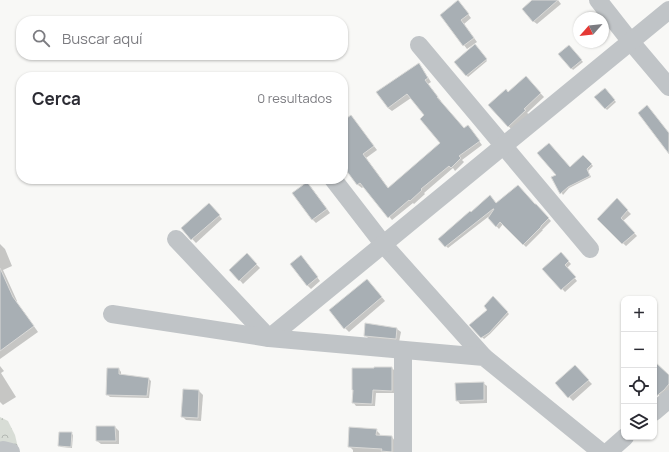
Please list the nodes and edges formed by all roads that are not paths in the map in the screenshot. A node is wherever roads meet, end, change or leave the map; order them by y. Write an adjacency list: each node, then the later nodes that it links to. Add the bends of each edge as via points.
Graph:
1 (598, 0): 3 (street)
2 (669, 10): 3 (street)
3 (631, 42): 5 (street); 6 (street)
4 (419, 45): 6 (street)
5 (669, 87)
6 (504, 146): 9 (street); 10 (street)
7 (337, 184): 9 (street)
8 (176, 239): 12 (street)
9 (384, 244): 12 (street); 14 (street)
10 (590, 249)
11 (112, 314): 12 (street)
12 (269, 338): 13 (street)
13 (404, 350): 14 (street); 18 (street)
14 (484, 357): 19 (street)
15 (669, 399): 16 (street)
16 (657, 409)
17 (622, 440): 20 (street)
18 (403, 452)
19 (601, 452)
20 (608, 452)

